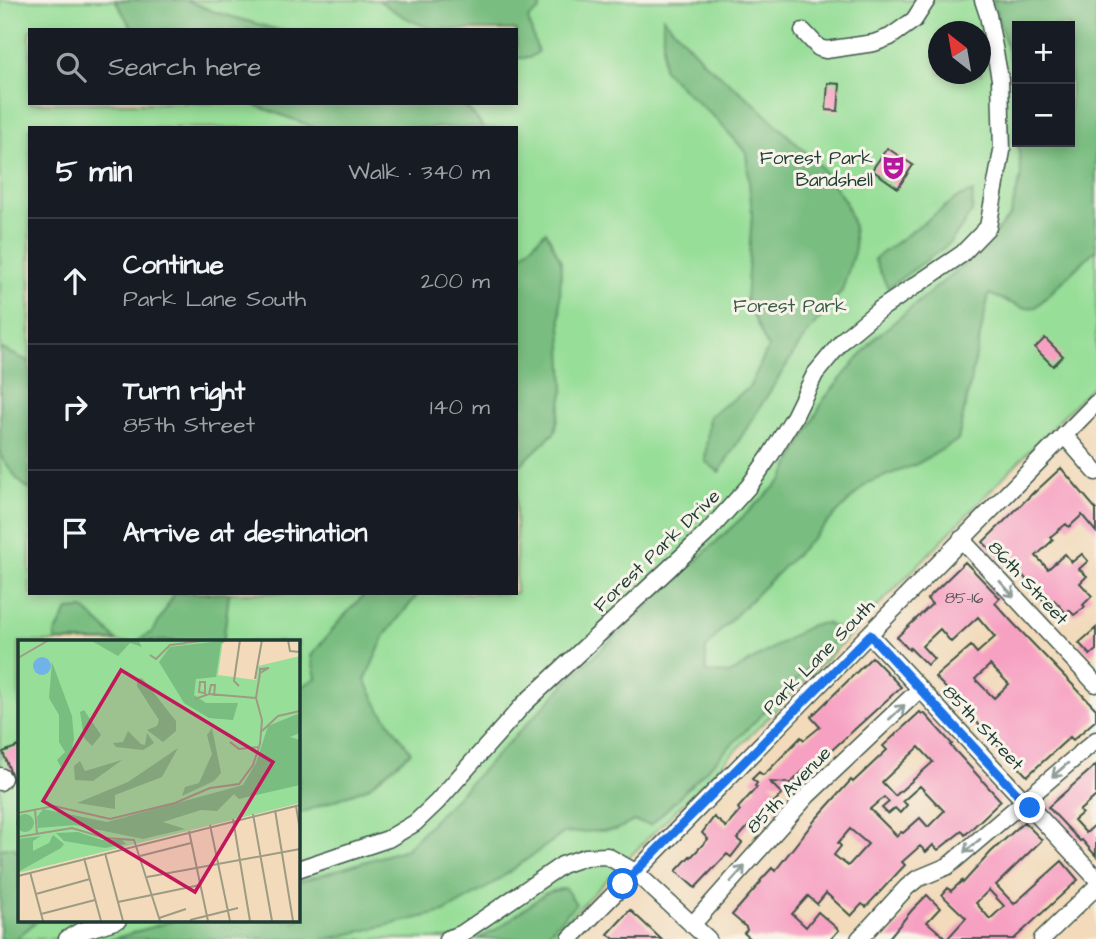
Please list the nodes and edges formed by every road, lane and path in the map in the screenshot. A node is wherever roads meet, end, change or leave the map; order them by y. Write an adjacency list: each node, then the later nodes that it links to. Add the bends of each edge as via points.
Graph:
1 (927, 0): 3 (street, via 914,20 874,43 826,50)
2 (983, 0): 15 (street, Forest Park Drive, via 1000,79 1002,151 988,227 962,254 844,339 815,374 794,417 749,486 706,534 524,704 415,823 388,839)
3 (803, 31)
4 (1096, 403): 5 (street, Park Lane South)
5 (1064, 435): 6 (street); 7 (street, Park Lane South)
6 (1096, 472)
7 (961, 539): 8 (street, Park Lane South); 9 (street, 86th Street, one-way to 9)
8 (870, 635): 10 (street, 85th Street); 16 (street, Park Lane South)
9 (1096, 684)
10 (920, 690): 14 (street, 85th Street); 20 (street, 85th Avenue, one-way to 10, via 807,795)
11 (1096, 740): 14 (street, one-way to 14)
12 (0, 776): 13 (street)
13 (0, 782)
14 (1024, 802): 17 (street, 85th Street); 25 (street, one-way to 25, via 948,866 906,887)
15 (299, 869)
16 (635, 872): 20 (street); 22 (street, via 607,856 562,865 480,922); 23 (street, Park Lane South)
17 (1096, 878)
18 (1096, 887): 26 (street)
19 (112, 922): 21 (street)
20 (692, 925): 24 (street)
21 (67, 939)
22 (447, 939)
23 (570, 939)
24 (708, 939)
25 (859, 939)
26 (1042, 939)

